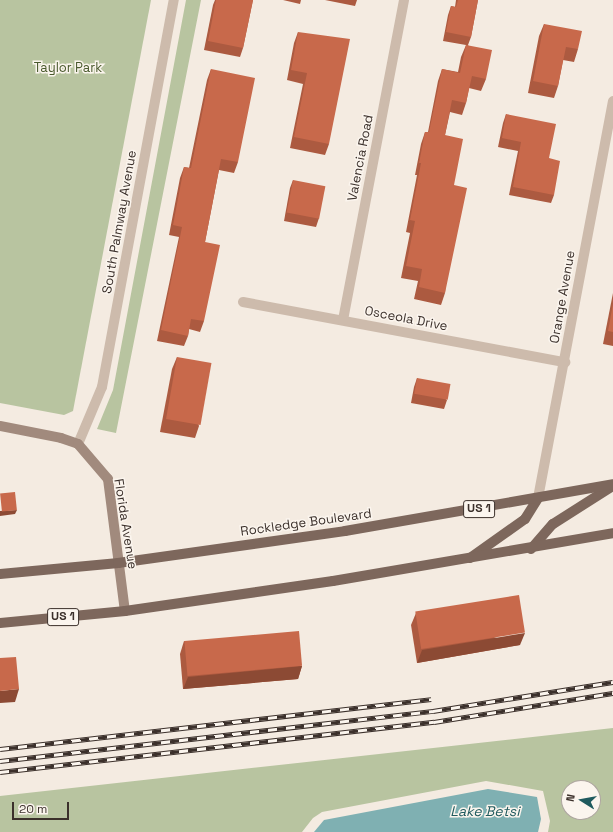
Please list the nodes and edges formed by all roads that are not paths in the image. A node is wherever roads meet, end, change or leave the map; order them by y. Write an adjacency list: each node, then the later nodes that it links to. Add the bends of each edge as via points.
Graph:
1 (174, 0): 9 (street, South Palmway Avenue, via 102,387)
2 (404, 0): 6 (street, Valencia Road)
3 (613, 101): 4 (street, Orange Avenue)
4 (612, 117): 7 (street, Orange Avenue)
5 (243, 302): 6 (street, Osceola Drive)
6 (343, 320): 7 (street, Osceola Drive)
7 (565, 362): 11 (street, Orange Avenue)
8 (0, 426): 9 (street, Florida Avenue, via 61,438)
9 (78, 444): 15 (street, Florida Avenue, via 108,479)
10 (613, 485): 11 (main road, Rockledge Boulevard / US 1); 13 (main road, via 553,524)
11 (538, 498): 14 (main road, via 525,518); 15 (main road, Rockledge Boulevard / US 1, via 345,531)
12 (613, 533): 13 (main road, US 1)
13 (531, 549): 14 (main road, US 1)
14 (468, 559): 17 (main road, US 1)
15 (118, 563): 16 (main road, Rockledge Boulevard / US 1); 17 (street, Florida Avenue)
16 (0, 574)
17 (125, 611): 18 (main road, US 1)
18 (0, 623)

